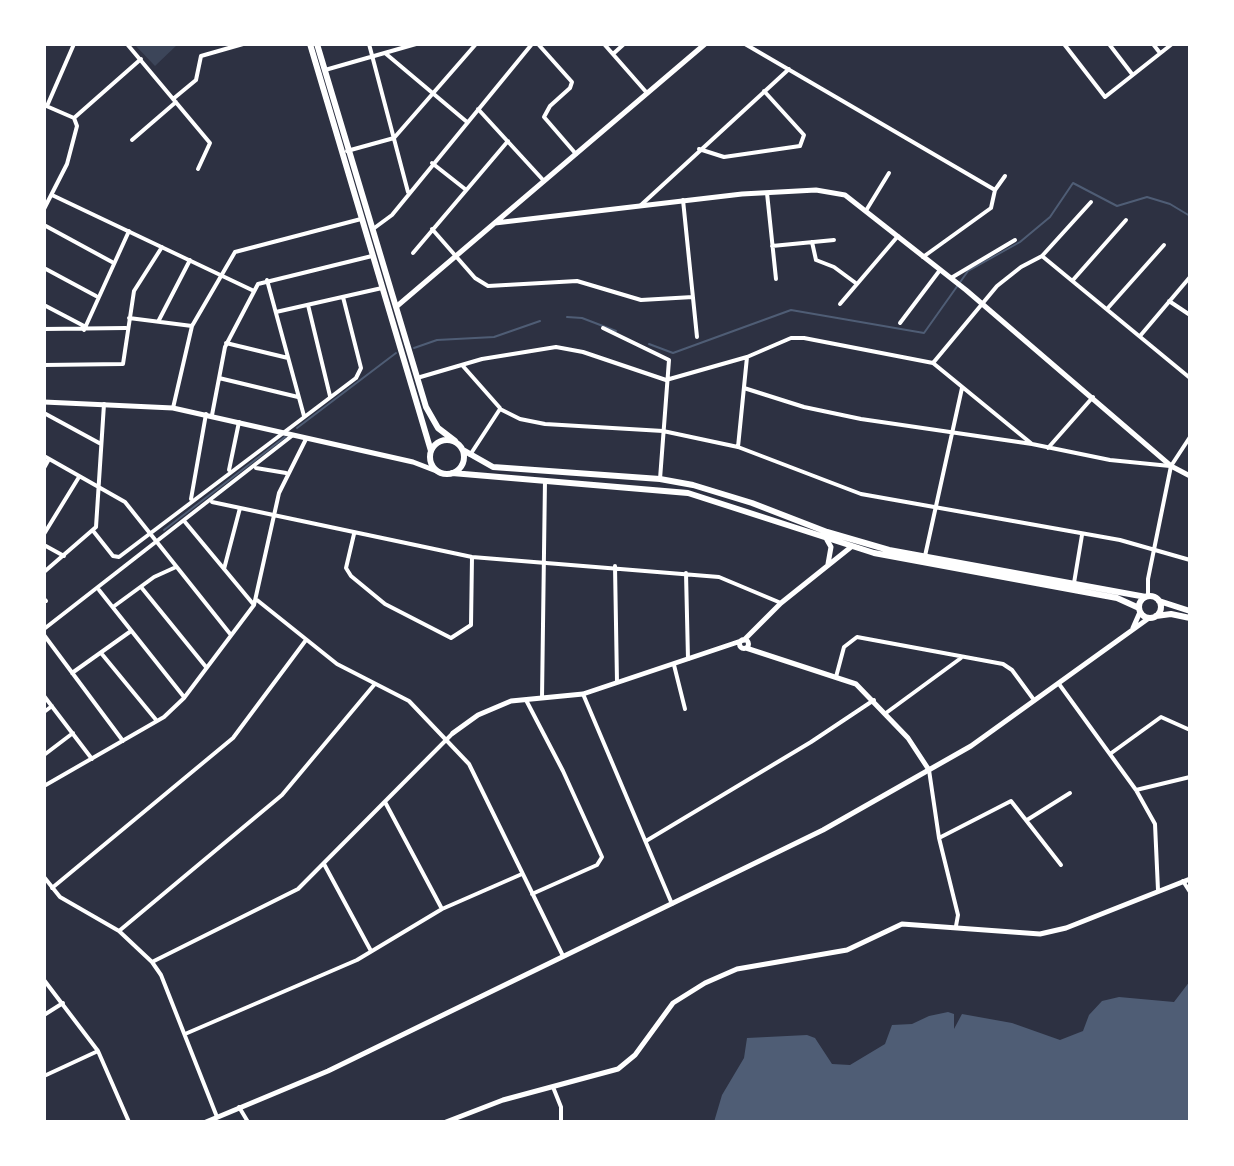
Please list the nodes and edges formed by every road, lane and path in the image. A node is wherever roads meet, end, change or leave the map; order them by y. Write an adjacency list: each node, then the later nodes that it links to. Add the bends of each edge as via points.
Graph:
1 (74, 44): 31 (street)
2 (127, 44): 23 (street)
3 (243, 44): 30 (street, via 201,56 196,80)
4 (310, 44): 56 (highway)
5 (317, 44): 25 (highway)
6 (369, 44): 22 (street)
7 (476, 44): 29 (street)
8 (532, 44): 32 (street)
9 (538, 44): 40 (street, via 572,82 544,117)
10 (604, 44): 21 (street)
11 (624, 44): 21 (street)
12 (705, 44): 28 (street)
13 (745, 44): 24 (street)
14 (1064, 44): 26 (street, via 1105,97)
15 (1109, 44): 26 (street)
16 (1153, 44): 20 (street)
17 (1172, 44): 20 (street)
18 (415, 45): 19 (street)
19 (385, 53): 22 (street); 29 (street)
20 (1160, 53): 26 (street)
21 (613, 54): 28 (street)
22 (373, 56): 25 (street); 35 (street)
23 (141, 59): 30 (street); 33 (street)
24 (789, 69): 27 (street); 47 (street)
25 (325, 70): 39 (highway)
26 (1133, 75)
27 (764, 91): 38 (street); 38 (street, via 804,135 800,146 724,157)
28 (647, 93): 40 (street)
29 (434, 94): 34 (street); 35 (street)
30 (174, 100): 36 (street); 42 (street, via 210,143)
31 (46, 105): 33 (street)
32 (478, 109): 34 (street); 37 (street)
33 (74, 118): 50 (street, via 77,126 67,164)
34 (467, 122): 41 (street)
35 (394, 138): 39 (street); 48 (street)
36 (132, 140)
37 (508, 141): 45 (street); 46 (street)
38 (699, 149): 53 (street)
39 (347, 151): 60 (highway)
40 (576, 154): 45 (street)
41 (432, 163): 46 (street); 48 (street)
42 (198, 169)
43 (889, 173): 55 (street)
44 (1005, 176): 47 (street)
45 (544, 181): 58 (street)
46 (465, 189): 61 (street)
47 (995, 190): 74 (street, via 991,208)
48 (408, 192): 60 (street, via 386,222)
49 (767, 193): 51 (street); 55 (street, via 834,191); 68 (street)
50 (52, 195): 54 (street); 62 (street)
51 (683, 200): 53 (street); 90 (street)
52 (1091, 202): 73 (street)
53 (641, 205): 58 (street)
54 (44, 209)
55 (867, 209): 63 (street)
56 (361, 219): 72 (highway); 79 (street, via 238,249)
57 (1126, 220): 84 (street)
58 (495, 223): 71 (street)
59 (44, 225): 76 (street)
60 (371, 229): 96 (highway)
61 (432, 229): 70 (street); 71 (street)
62 (129, 231): 69 (street); 76 (street)
63 (898, 236): 74 (street); 85 (street)
64 (834, 240): 66 (street)
65 (1015, 240): 82 (street)
66 (812, 242): 68 (street); 85 (street, via 816,260)
67 (1164, 245): 97 (street)
68 (772, 246): 81 (street)
69 (162, 247): 75 (street); 100 (street, via 134,291)
70 (413, 253)
71 (458, 254): 90 (street, via 475,278 488,286 577,281 641,300); 96 (street)
72 (372, 256): 83 (street); 86 (highway)
73 (1042, 256): 84 (street); 95 (street, via 1010,274)
74 (923, 257): 78 (street)
75 (190, 260): 79 (street); 101 (street)
76 (113, 263): 88 (street)
77 (44, 268): 88 (street)
78 (940, 270): 82 (street); 102 (street)
79 (221, 275): 87 (street); 103 (street)
80 (1190, 277): 91 (street)
81 (776, 279)
82 (952, 279): 95 (street)
83 (267, 280): 87 (street); 98 (street)
84 (1073, 280): 97 (street)
85 (857, 284): 92 (street)
86 (382, 288): 89 (street); 145 (highway)
87 (254, 291): 110 (street)
88 (96, 296): 104 (street)
89 (343, 297): 94 (street); 122 (street, via 361,368 356,378)
90 (693, 297): 108 (street)
91 (1169, 301): 99 (street); 109 (street)
92 (840, 304)
93 (44, 305): 104 (street)
94 (308, 305): 98 (street); 122 (street)
95 (983, 305): 113 (street); 124 (street)
96 (395, 308): 117 (highway)
97 (1106, 309): 109 (street)
98 (276, 312): 112 (street)
99 (1190, 315)
100 (129, 318): 101 (street); 105 (street)
101 (159, 320): 103 (street)
102 (900, 323)
103 (192, 326): 127 (street)
104 (84, 328): 105 (street); 107 (street)
105 (126, 328): 114 (street, via 122,365)
106 (603, 328): 119 (street, via 663,354 670,365)
107 (44, 329)
108 (697, 337)
109 (1140, 337): 118 (street)
110 (226, 343): 112 (street); 116 (street)
111 (747, 357): 113 (street, via 797,337); 119 (street); 120 (street)
112 (288, 358): 123 (street)
113 (933, 363): 121 (street)
114 (44, 365)
115 (462, 365): 117 (street); 119 (street, via 556,347); 128 (street)
116 (219, 378): 123 (street); 130 (street)
117 (417, 378): 139 (highway, via 431,418)
118 (1190, 378)
119 (666, 380): 133 (street)
120 (744, 388): 135 (street, via 819,411); 142 (street)
121 (962, 388): 135 (street); 141 (street)
122 (330, 396): 131 (street)
123 (299, 397): 131 (street)
124 (1093, 397): 143 (street); 149 (street)
125 (44, 401): 126 (street)
126 (104, 404): 127 (street); 140 (street)
127 (173, 408): 130 (street)
128 (500, 409): 133 (street, via 545,424); 146 (street)
129 (44, 413): 140 (street)
130 (209, 415): 132 (street); 161 (street)
131 (304, 417): 134 (street)
132 (239, 422): 134 (street); 152 (street)
133 (663, 431): 142 (street); 159 (street)
134 (283, 433): 136 (street); 152 (street)
135 (951, 433): 141 (street); 164 (street)
136 (293, 435): 138 (street); 151 (street)
137 (1190, 437): 149 (street)
138 (306, 439): 148 (street); 154 (street)
139 (455, 441): 144 (highway); 145 (highway, via 441,441)
140 (101, 444): 160 (street)
141 (1032, 444): 143 (street)
142 (738, 447): 164 (street, via 861,494)
143 (1048, 448): 149 (street)
144 (463, 450): 146 (highway); 155 (highway, via 463,462)
145 (431, 452): 148 (street); 153 (highway)
146 (470, 456): 159 (highway, via 501,468)
147 (46, 458): 150 (street); 157 (street)
148 (413, 462): 153 (street)
149 (1171, 466): 156 (street); 176 (street)
150 (44, 468)
151 (254, 468): 154 (street); 162 (street)
152 (229, 472): 161 (street)
153 (439, 472): 155 (highway)
154 (286, 473): 165 (street)
155 (452, 473): 158 (highway)
156 (1190, 476)
157 (79, 477): 160 (street); 168 (street)
158 (545, 479): 172 (highway, via 688,493); 181 (street)
159 (660, 479): 178 (highway, via 727,494 839,536)
160 (99, 488): 167 (street); 171 (street, via 116,494)
161 (191, 502): 171 (street)
162 (212, 502): 163 (street); 166 (street)
163 (240, 508): 165 (street); 185 (street)
164 (934, 508): 170 (street); 178 (street)
165 (274, 515): 169 (street); 192 (street)
166 (185, 522): 173 (street); 185 (street)
167 (94, 532): 171 (street, via 117,558); 177 (street)
168 (44, 534)
169 (354, 534): 179 (street); 179 (street, via 346,568 351,576 385,604 451,638 471,625)
170 (1083, 534): 176 (street); 188 (street)
171 (150, 535): 173 (street)
172 (827, 540): 175 (highway); 182 (street)
173 (158, 544): 184 (street); 190 (street)
174 (44, 545): 177 (street)
175 (851, 547): 182 (street); 197 (highway, via 1117,598)
176 (1155, 550): 180 (street); 191 (street)
177 (64, 556): 186 (street)
178 (925, 556): 188 (highway)
179 (472, 557): 181 (street)
180 (1190, 560)
181 (543, 562): 183 (street); 220 (street)
182 (828, 564): 194 (street)
183 (615, 566): 187 (street); 214 (street)
184 (176, 567): 189 (street); 204 (street)
185 (224, 569): 195 (street)
186 (44, 572)
187 (686, 573): 194 (street, via 732,580); 209 (street)
188 (1074, 583): 191 (highway)
189 (141, 587): 196 (street); 211 (street)
190 (99, 590): 196 (street); 203 (street)
191 (1147, 596): 193 (highway); 197 (highway)
192 (257, 600): 195 (street); 205 (street)
193 (1159, 600): 198 (highway); 199 (highway, via 1160,610)
194 (781, 603): 206 (street)
195 (254, 605): 204 (street)
196 (113, 607): 202 (street)
197 (1140, 610): 199 (highway); 201 (street)
198 (1190, 611)
199 (1152, 617): 200 (highway); 201 (street)
200 (1190, 618)
201 (1133, 628): 215 (street)
202 (131, 631): 207 (street); 219 (street)
203 (44, 632): 212 (street)
204 (231, 635): 211 (street)
205 (306, 640): 216 (street); 251 (street, via 233,738)
206 (744, 643): 209 (street); 213 (street)
207 (101, 653): 212 (street); 228 (street)
208 (962, 657): 213 (street, via 857,637 844,647); 223 (street, via 1003,664); 227 (street)
209 (688, 660): 210 (street)
210 (674, 665): 214 (street); 225 (street)
211 (206, 667): 219 (street)
212 (72, 673): 233 (street)
213 (836, 677): 222 (street, via 856,684)
214 (617, 682): 217 (street)
215 (1059, 684): 223 (street); 234 (street)
216 (374, 685): 232 (street, via 409,701); 258 (street, via 282,795)
217 (583, 694): 220 (street); 245 (street)
218 (44, 696): 224 (street)
219 (184, 698): 228 (street)
220 (542, 698): 221 (street)
221 (526, 700): 231 (street, via 496,706); 254 (street, via 602,857 597,865)
222 (874, 700): 227 (street); 245 (street)
223 (1034, 700): 237 (street)
224 (52, 706): 226 (street); 230 (street)
225 (685, 709)
226 (44, 712)
227 (886, 713): 237 (street)
228 (157, 721): 233 (street)
229 (1190, 730): 234 (street, via 1161,717)
230 (73, 733): 235 (street); 236 (street)
231 (453, 733): 232 (street)
232 (445, 738): 242 (street); 248 (street, via 469,764)
233 (123, 741): 236 (street)
234 (1110, 754): 240 (street)
235 (44, 755)
236 (92, 759): 239 (street)
237 (929, 770): 244 (street); 255 (street, via 823,830)
238 (1190, 777): 240 (street)
239 (44, 786)
240 (1136, 790): 252 (street, via 1155,824)
241 (1070, 793): 243 (street)
242 (385, 801): 246 (street); 256 (street)
243 (1027, 820): 244 (street, via 1007,801); 247 (street)
244 (939, 838): 257 (street, via 958,915)
245 (646, 841): 255 (street)
246 (324, 864): 259 (street); 261 (street, via 287,896)
247 (1061, 865)
248 (522, 874): 254 (street); 256 (street)
249 (44, 877): 251 (street)
250 (1186, 880): 252 (street); 253 (street)
251 (52, 888): 258 (street, via 63,900)
252 (1158, 890): 257 (street, via 1040,934)
253 (1190, 892)
254 (532, 894): 260 (street)
255 (672, 904): 260 (street)
256 (442, 909): 259 (street)
257 (956, 926): 268 (street, via 897,925 847,950 726,973 673,1003 626,1064)
258 (119, 931): 261 (street)
259 (371, 951): 265 (street)
260 (563, 956): 269 (street, via 328,1071)
261 (152, 962): 265 (street)
262 (44, 980): 263 (street)
263 (63, 1003): 264 (street); 266 (street)
264 (44, 1015)
265 (185, 1034): 270 (street)
266 (98, 1051): 267 (street); 271 (street)
267 (44, 1076)
268 (553, 1087): 274 (street); 275 (street)
269 (239, 1107): 270 (street); 273 (street)
270 (217, 1117): 272 (street)
271 (129, 1122)
272 (206, 1122)
273 (248, 1122)
274 (446, 1122)
275 (561, 1122)

